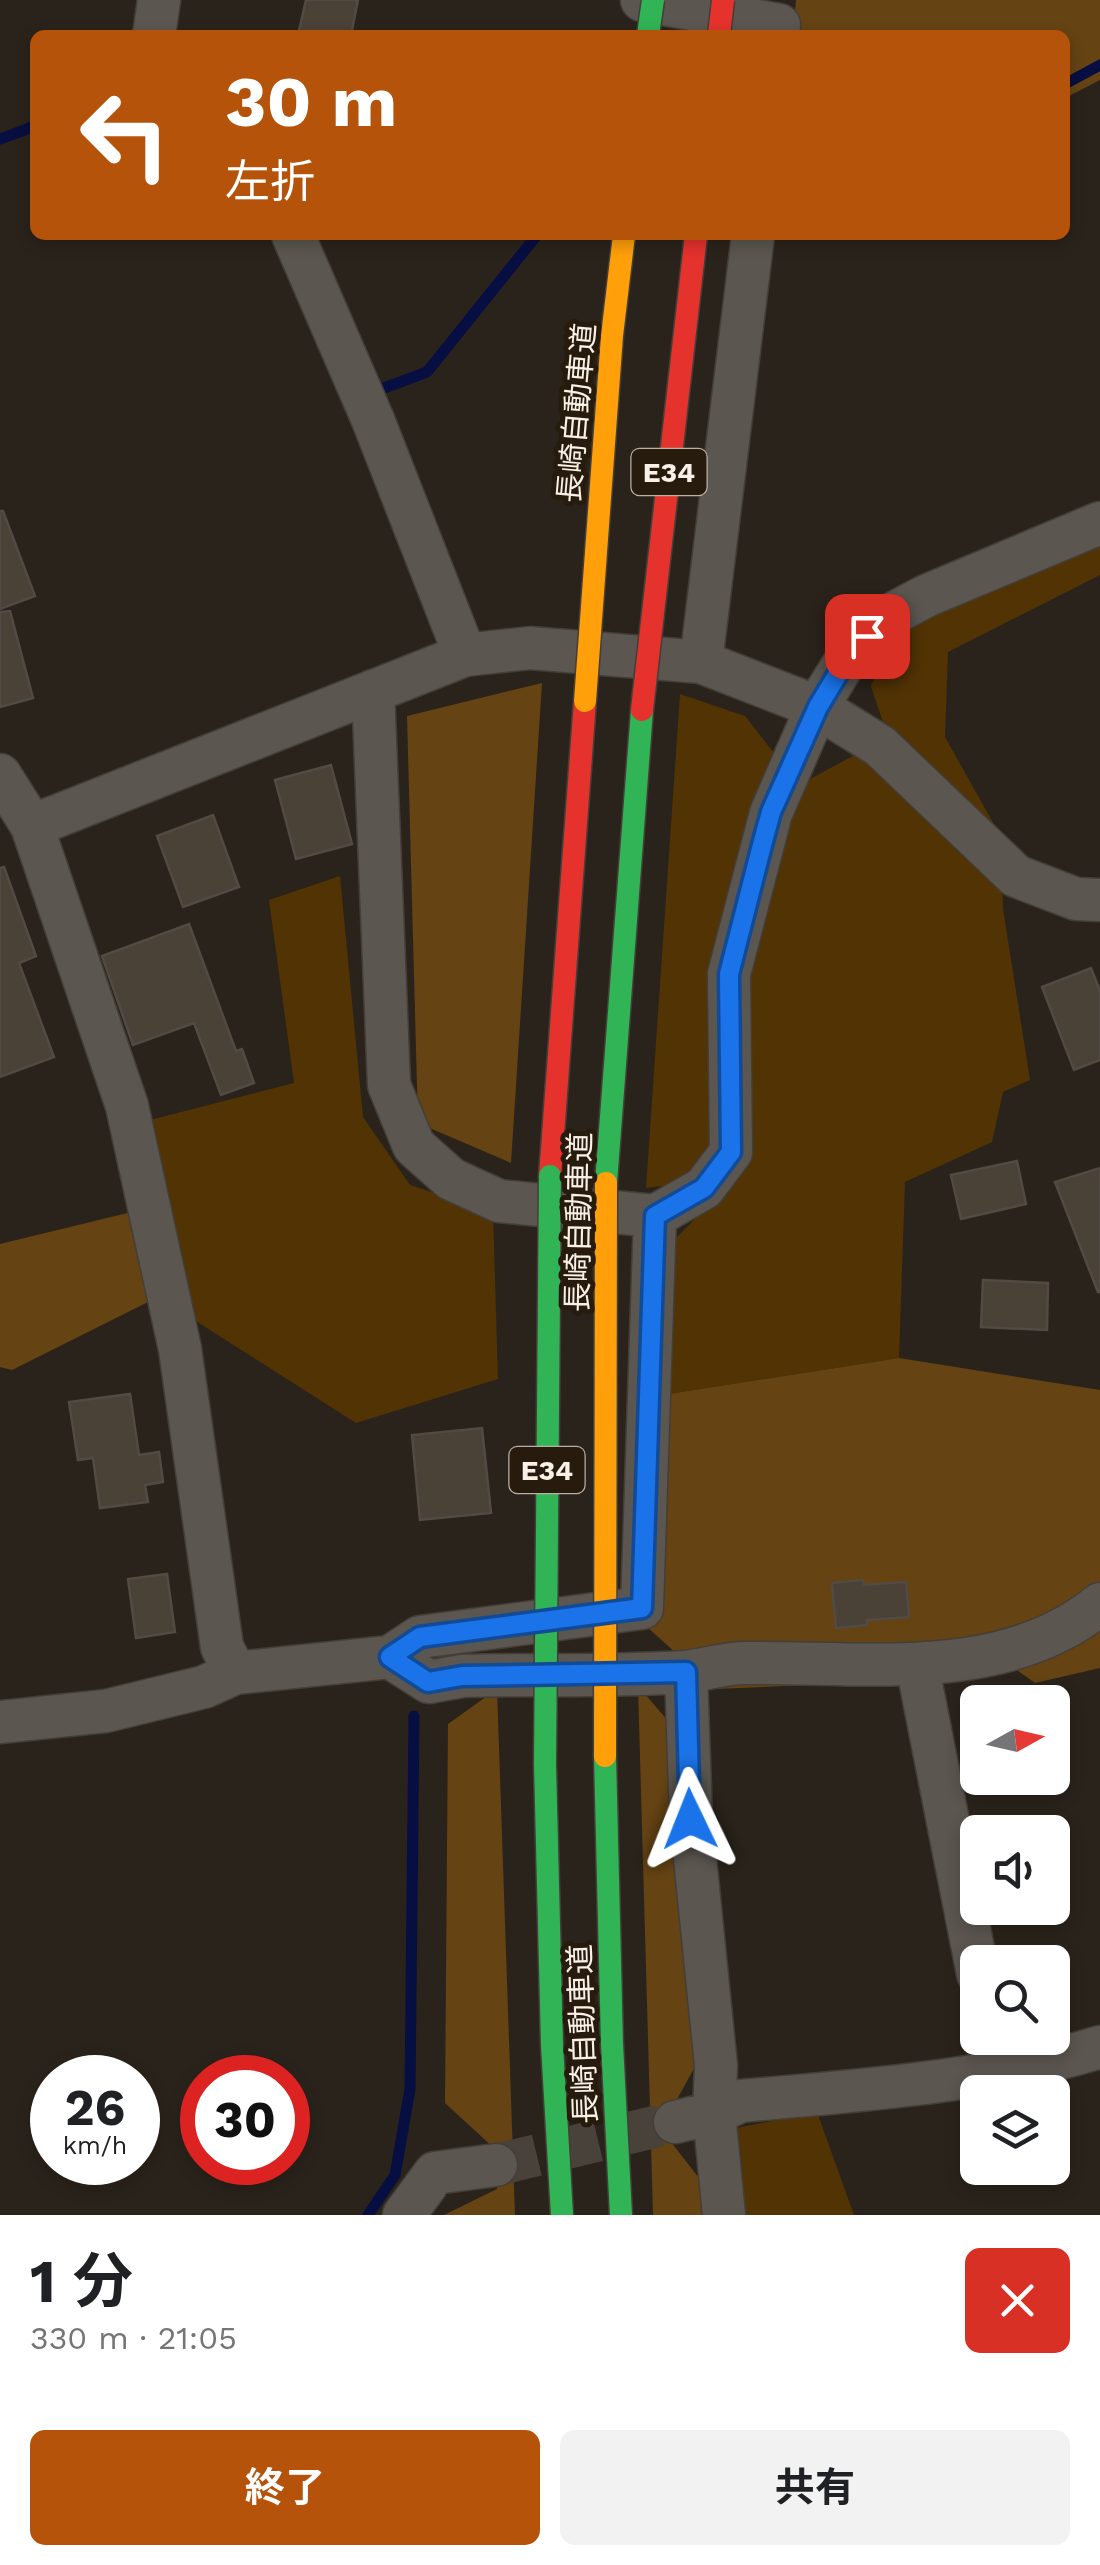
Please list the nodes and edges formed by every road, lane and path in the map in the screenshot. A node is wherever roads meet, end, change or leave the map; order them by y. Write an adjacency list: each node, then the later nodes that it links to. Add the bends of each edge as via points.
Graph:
1 (158, 0): 5 (street)
2 (642, 0): 8 (street)
3 (653, 0): 6 (highway, bridge)
4 (723, 0): 7 (highway, bridge)
5 (155, 30)
6 (649, 30)
7 (720, 30)
8 (779, 30)
9 (295, 240): 14 (street)
10 (623, 240): 35 (highway, 長崎自動車道 / E34, bridge, via 550,1176 545,1764)
11 (695, 240): 36 (highway, 長崎自動車道 / E34, bridge, via 642,710 606,1183 606,1756)
12 (753, 240): 15 (street)
13 (1100, 523): 17 (street, via 883,619 851,652)
14 (465, 655): 15 (street, via 530,648); 16 (street)
15 (701, 662): 17 (street)
16 (374, 691): 19 (street); 21 (street, via 389,1085 414,1146 450,1179 499,1201)
17 (818, 707): 20 (street, via 880,746 1016,876 1076,899); 21 (street, via 771,812 729,974 731,1152 704,1188)
18 (0, 776): 19 (street)
19 (32, 826): 26 (street, via 127,1106 180,1349 222,1647)
20 (1100, 900)
21 (655, 1216): 23 (street, via 642,1608 420,1637)
22 (1100, 1604): 24 (street, via 1079,1621 1006,1652)
23 (390, 1657): 25 (street, via 428,1682); 26 (street)
24 (917, 1664): 25 (street, via 740,1663); 28 (street)
25 (686, 1672): 32 (street, via 690,1819 716,2066)
26 (235, 1673): 27 (street, via 204,1688 106,1711)
27 (0, 1722)
28 (972, 1945)
29 (1100, 2047): 30 (street)
30 (1070, 2049)
31 (993, 2055): 32 (street, via 934,2083 741,2101)
32 (694, 2118): 37 (street)
33 (496, 2165): 34 (street, via 435,2174)
34 (404, 2215)
35 (562, 2215)
36 (621, 2215)
37 (724, 2215)

